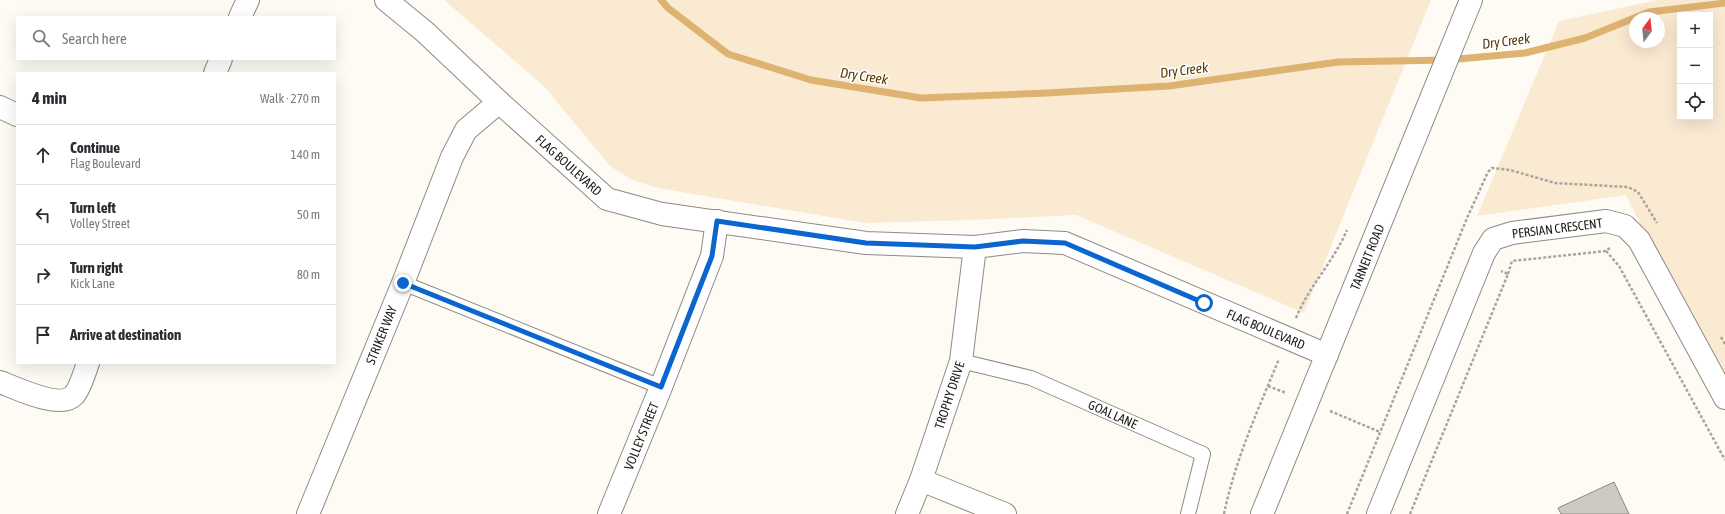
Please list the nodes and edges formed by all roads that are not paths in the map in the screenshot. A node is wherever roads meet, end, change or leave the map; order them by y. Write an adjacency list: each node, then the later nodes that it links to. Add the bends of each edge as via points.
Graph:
1 (248, 0): 4 (street)
2 (386, 0): 7 (street, FLAG BOULEVARD, via 425,32)
3 (1471, 0): 13 (street, TARNEIT ROAD)
4 (240, 16)
5 (221, 60): 6 (street)
6 (215, 72)
7 (499, 102): 10 (street, FLAG BOULEVARD, via 607,198 662,214); 12 (street, STRIKER WAY, via 466,130 452,157)
8 (0, 107): 9 (street)
9 (16, 115)
10 (717, 221): 11 (street, FLAG BOULEVARD, via 866,243); 17 (street, VOLLEY STREET, via 712,256)
11 (975, 247): 13 (street, FLAG BOULEVARD, via 1023,241 1065,243); 14 (street, TROPHY DRIVE)
12 (403, 283): 17 (lane); 20 (street, STRIKER WAY)
13 (1327, 355): 25 (street, TARNEIT ROAD)
14 (961, 361): 19 (street, TROPHY DRIVE); 24 (lane, GOAL LANE, via 1031,378 1203,454)
15 (88, 364): 16 (street, via 74,395 66,400 52,400)
16 (0, 382)
17 (661, 387): 21 (street, VOLLEY STREET)
18 (1725, 398): 26 (street, PERSIAN CRESCENT, via 1639,240 1625,226 1606,222 1512,233 1493,239 1484,253)
19 (921, 480): 22 (street, TROPHY DRIVE); 23 (street)
20 (308, 514)
21 (609, 514)
22 (907, 514)
23 (1005, 514)
24 (1188, 514)
25 (1262, 514)
26 (1378, 514)

